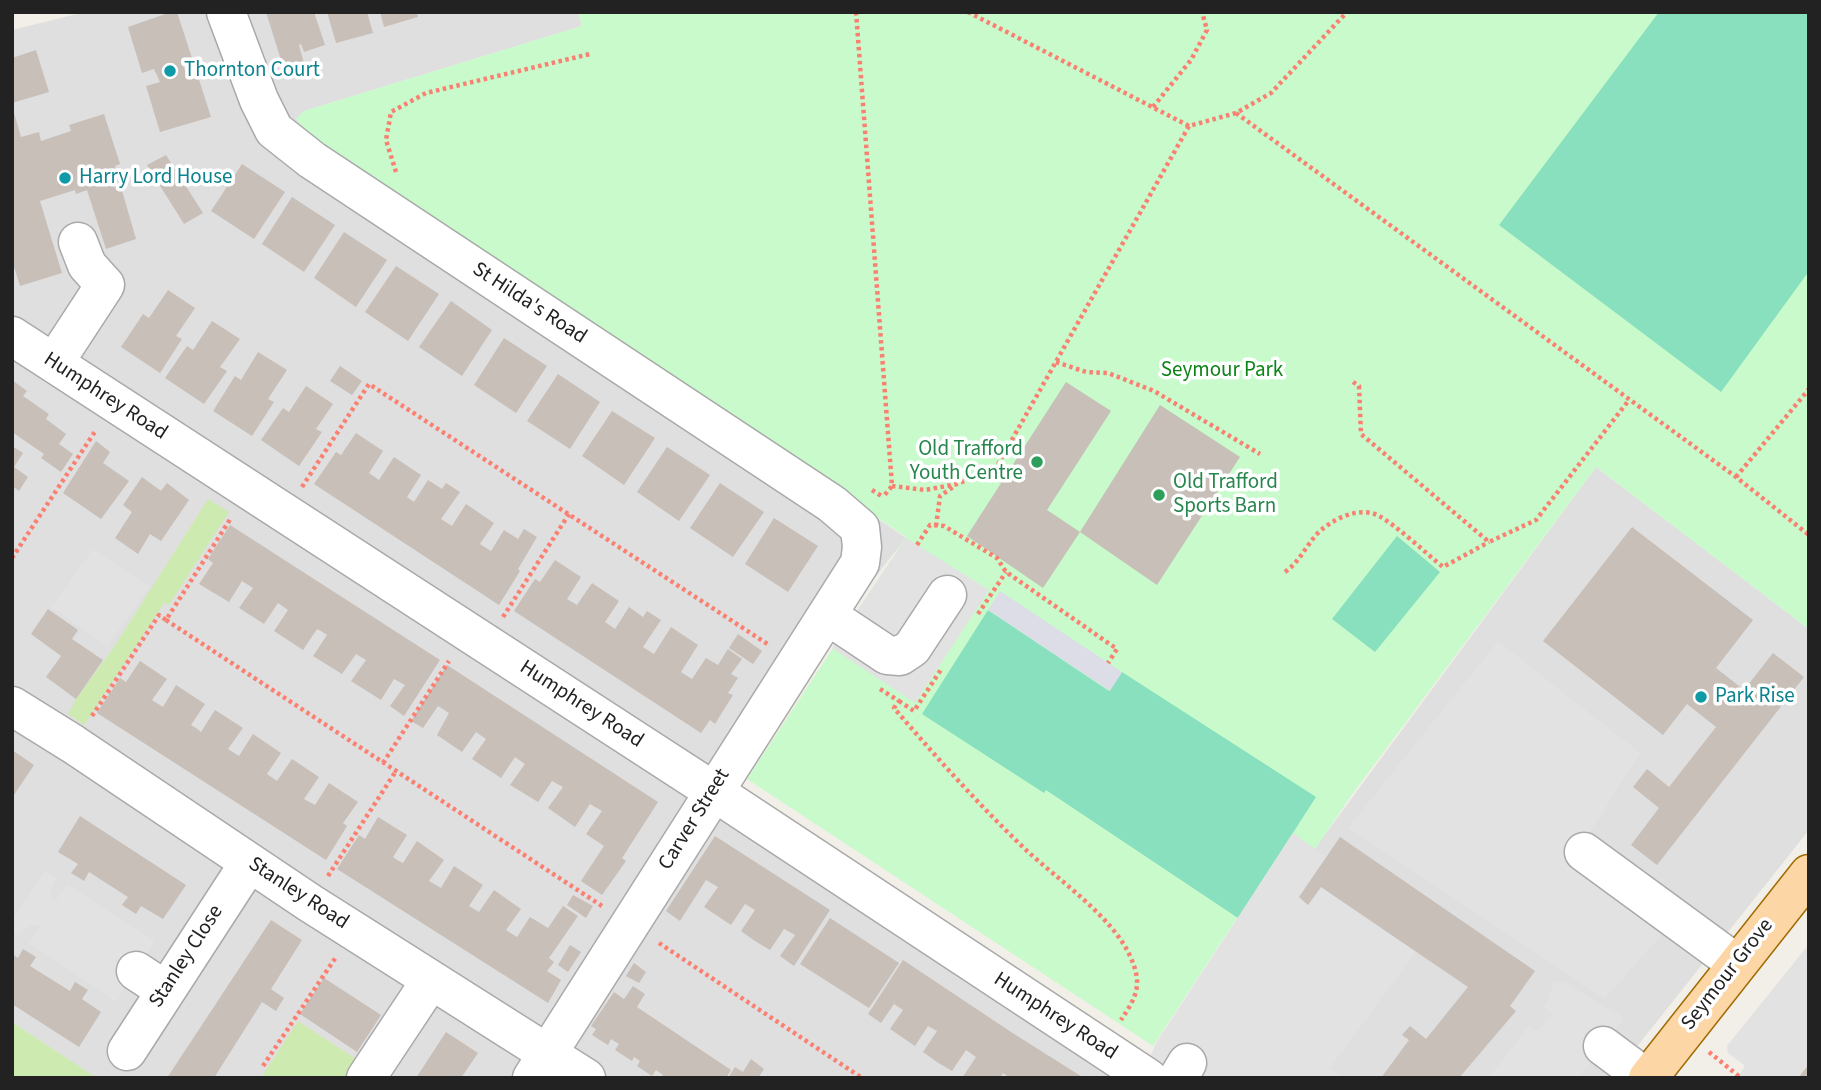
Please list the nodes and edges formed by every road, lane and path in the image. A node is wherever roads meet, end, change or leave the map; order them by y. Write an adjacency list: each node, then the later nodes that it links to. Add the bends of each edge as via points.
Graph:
1 (226, 12): 32 (street, St Hilda's Road, via 274,130 312,160 832,503)
2 (856, 12): 22 (path)
3 (968, 12): 7 (path)
4 (1202, 12): 7 (path, via 1207,30 1191,60)
5 (1347, 12): 8 (path, via 1272,93)
6 (590, 54): 10 (path, via 426,93 391,112 386,140 394,171)
7 (1153, 107): 9 (path)
8 (1236, 113): 9 (path); 17 (path)
9 (1189, 126): 13 (path)
10 (405, 179)
11 (78, 242): 14 (street, via 87,265 116,285)
12 (12, 336): 14 (street, Humphrey Road)
13 (1056, 362): 19 (path, via 1086,372 1108,373 1154,391); 21 (path, via 996,468)
14 (54, 363): 18 (street, Humphrey Road)
15 (1353, 382): 30 (path, via 1359,386 1361,434)
16 (1809, 389): 20 (path)
17 (1629, 400): 20 (path); 30 (path, via 1536,520)
18 (114, 403): 24 (street, Humphrey Road); 33 (path)
19 (1260, 454)
20 (1736, 477): 29 (path)
21 (957, 484): 22 (path, via 925,490); 28 (path, via 940,496)
22 (892, 486): 25 (path)
23 (871, 489): 25 (path)
24 (249, 491): 27 (street, Humphrey Road); 37 (path)
25 (883, 497): 32 (path)
26 (569, 514): 27 (path, via 369,384); 38 (path); 39 (path)
27 (287, 515): 38 (street, Humphrey Road)
28 (936, 526): 31 (path, via 930,525); 40 (path, via 944,526 997,558 1006,572 1117,649)
29 (1809, 535)
30 (1489, 542): 34 (path, via 1443,567 1378,515 1355,512 1316,535)
31 (918, 545)
32 (860, 546): 36 (street, Carver Street)
33 (12, 558)
34 (1285, 572)
35 (947, 595): 36 (street, via 912,648 900,656 887,655)
36 (827, 615): 39 (street, Carver Street)
37 (166, 620): 43 (path, via 159,615); 44 (path)
38 (476, 638): 44 (path); 46 (street, Humphrey Road)
39 (796, 663): 46 (street, Carver Street)
40 (1108, 663)
41 (876, 687): 59 (path, via 899,701 894,708 971,794 1118,935 1130,956 1138,989 1121,1019 1135,1028)
42 (12, 706): 43 (street, Stanley Road)
43 (74, 744): 48 (street, Stanley Road)
44 (383, 763): 45 (path)
45 (396, 771): 50 (path); 51 (path)
46 (713, 791): 51 (street, Carver Street); 59 (street, Humphrey Road)
47 (1584, 852): 53 (street)
48 (249, 863): 50 (street, Stanley Road); 56 (street, Stanley Close, via 150,980)
49 (1804, 889): 53 (main road, Seymour Grove)
50 (310, 903): 52 (street, Stanley Road)
51 (629, 924): 57 (street, Carver Street); 62 (path)
52 (354, 930): 54 (street, Stanley Road); 58 (path)
53 (1737, 964): 63 (main road, Seymour Grove)
54 (431, 980): 57 (street, Stanley Road); 60 (street)
55 (1603, 1046): 63 (street)
56 (127, 1051)
57 (540, 1065): 61 (street, Stanley Road)
58 (263, 1066)
59 (1132, 1071)
60 (366, 1078)
61 (586, 1078)
62 (862, 1078)
63 (1647, 1078)

